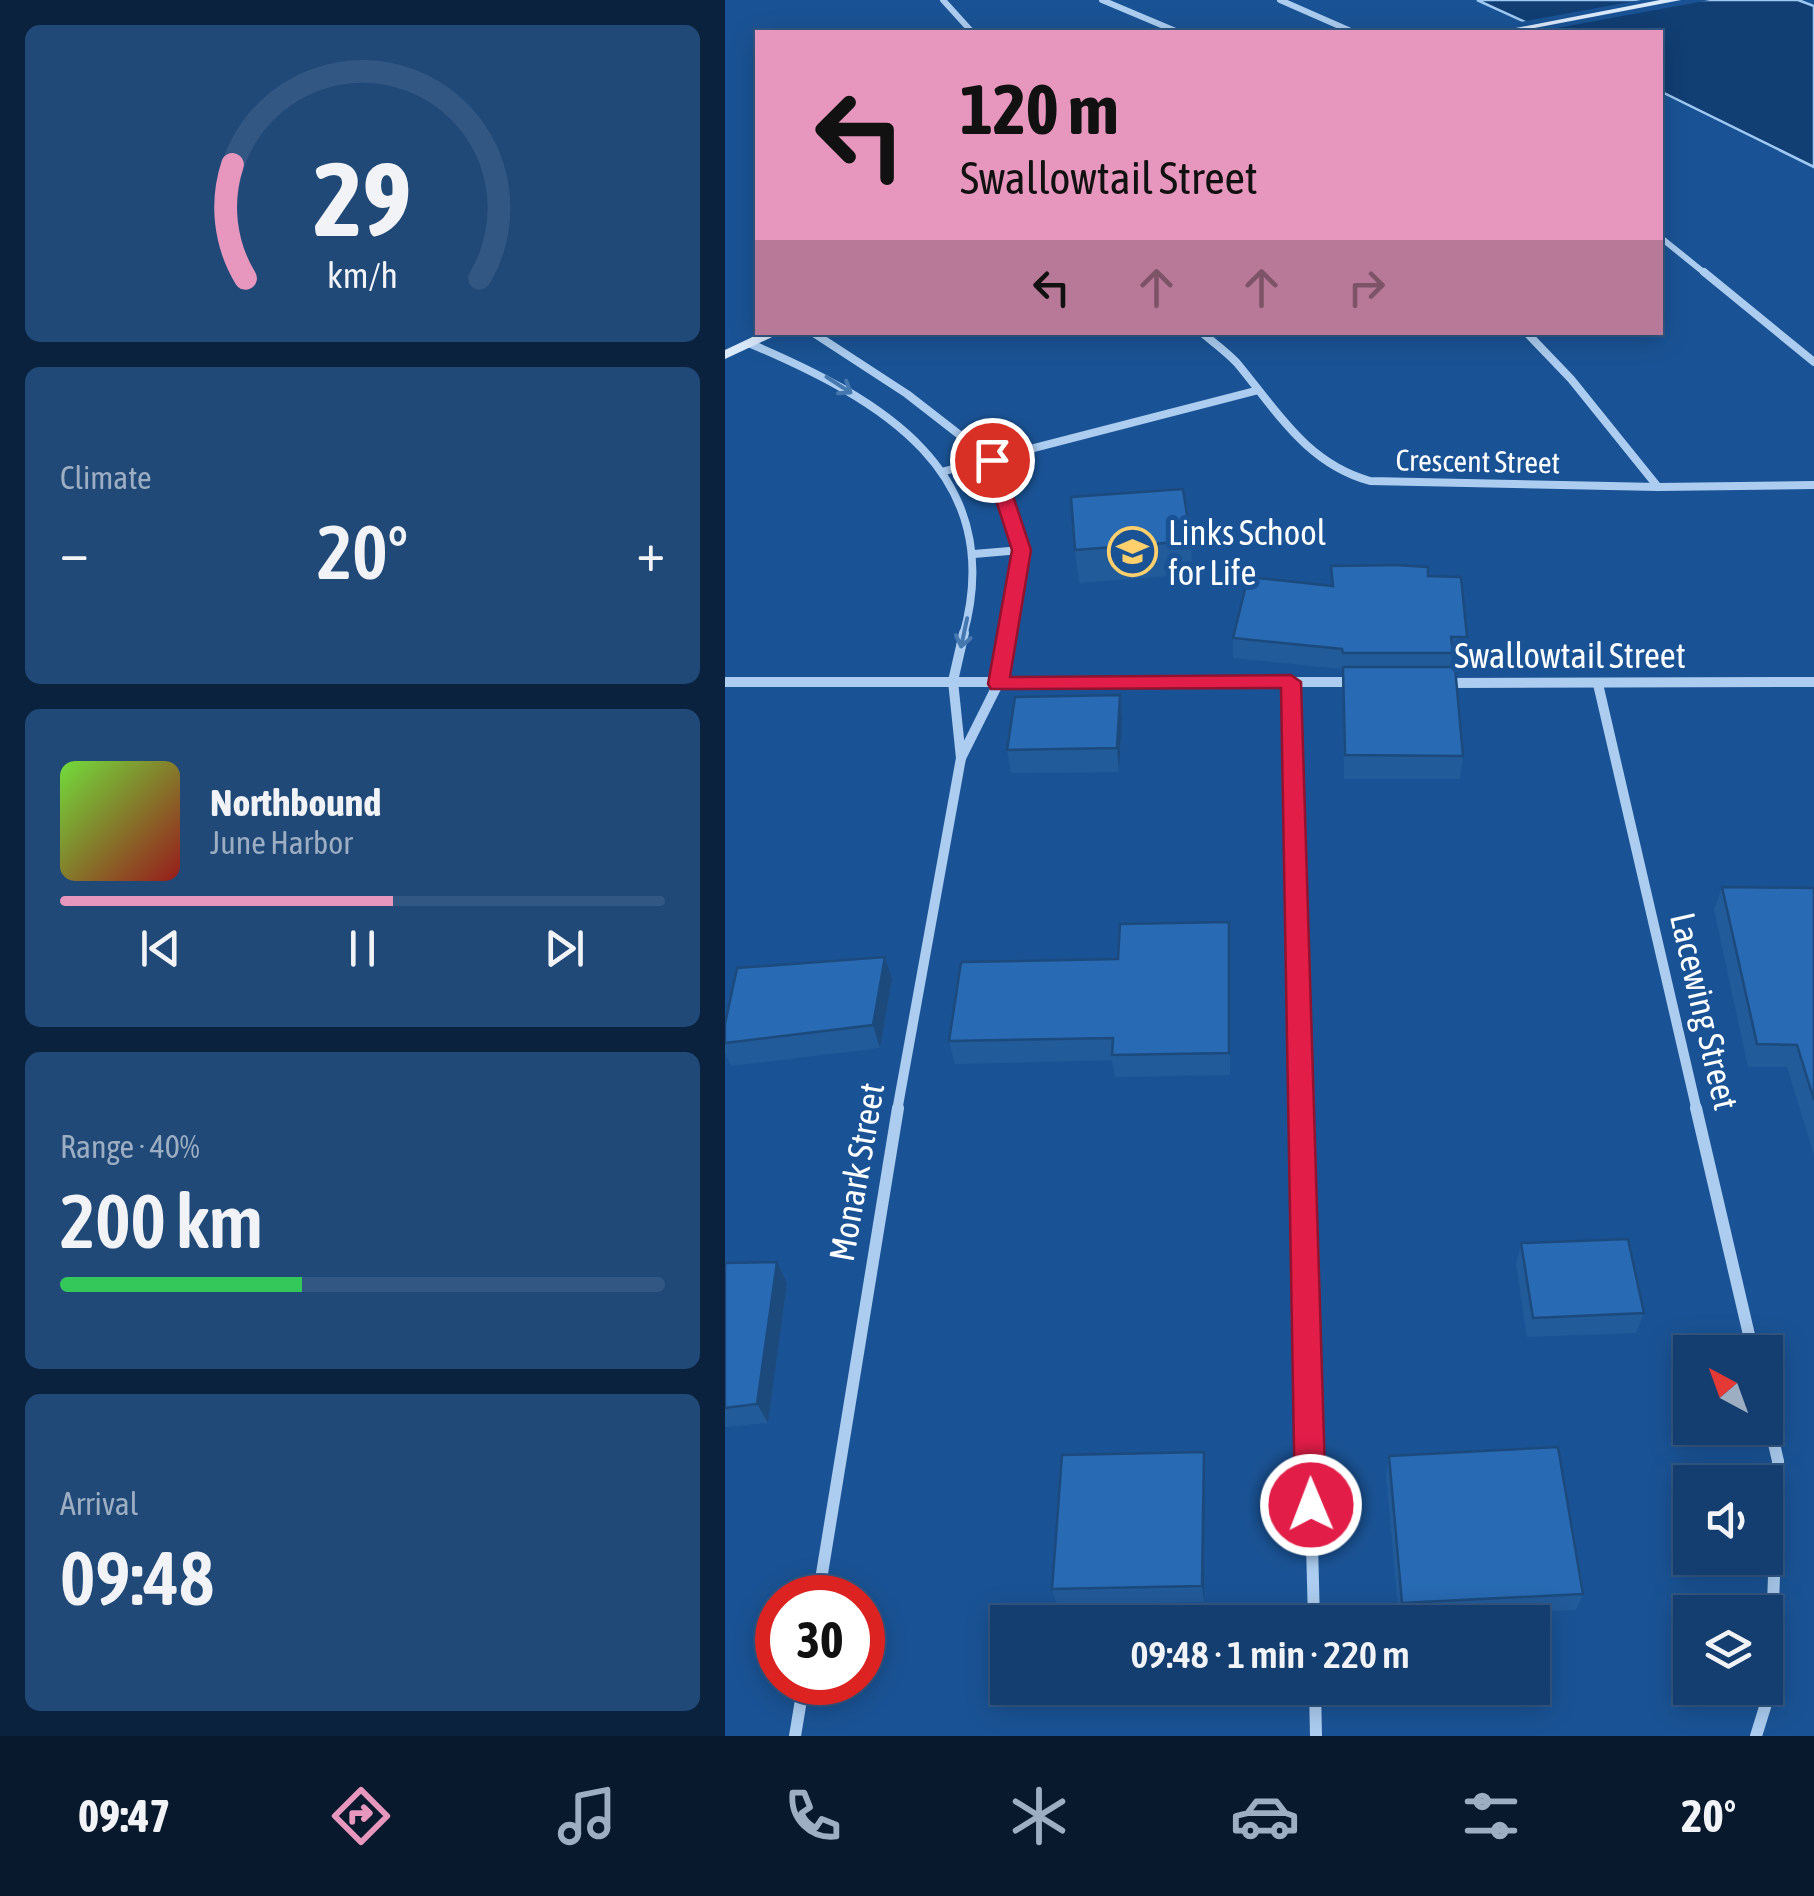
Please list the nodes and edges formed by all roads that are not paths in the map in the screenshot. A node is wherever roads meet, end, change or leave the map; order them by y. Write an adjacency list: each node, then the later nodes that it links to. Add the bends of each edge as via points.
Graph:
1 (943, 0): 5 (street)
2 (1102, 0): 6 (street)
3 (1280, 0): 7 (street)
4 (1676, 0): 8 (street)
5 (970, 30)
6 (1173, 30)
7 (1348, 30)
8 (1511, 30)
9 (1663, 239): 16 (street)
10 (770, 335): 14 (street)
11 (818, 335): 18 (street)
12 (1204, 335): 17 (street, Crescent Street, via 1236,362)
13 (1529, 335): 21 (street)
14 (751, 344): 15 (street); 19 (street, Monark Street, one-way to 19, via 820,372 915,434)
15 (725, 354)
16 (1814, 362)
17 (1255, 391): 18 (street); 21 (street, Crescent Street, via 1323,462 1370,481)
18 (992, 460): 19 (street); 22 (street, Monark Street)
19 (945, 471): 23 (street, Monark Street)
20 (1814, 485): 21 (street, Crescent Street)
21 (1658, 487)
22 (1022, 550): 23 (street); 30 (street, Monark Street)
23 (974, 554): 25 (street, Monark Street, one-way to 25)
24 (725, 682): 25 (street)
25 (953, 682): 30 (street); 32 (street, Monark Street)
26 (1291, 682): 27 (street); 30 (street); 36 (street)
27 (1368, 682)
28 (1425, 682): 31 (street, Swallowtail Street)
29 (1814, 682): 31 (street, Swallowtail Street)
30 (998, 684): 32 (street, Monark Street)
31 (1598, 684): 33 (street, Lacewing Street)
32 (961, 758): 35 (street, Monark Street)
33 (1749, 1335)
34 (1774, 1445): 41 (street, via 1771,1692)
35 (821, 1575)
36 (1314, 1605)
37 (800, 1705): 39 (street)
38 (1316, 1705): 40 (street)
39 (795, 1736)
40 (1317, 1736)
41 (1757, 1736)

